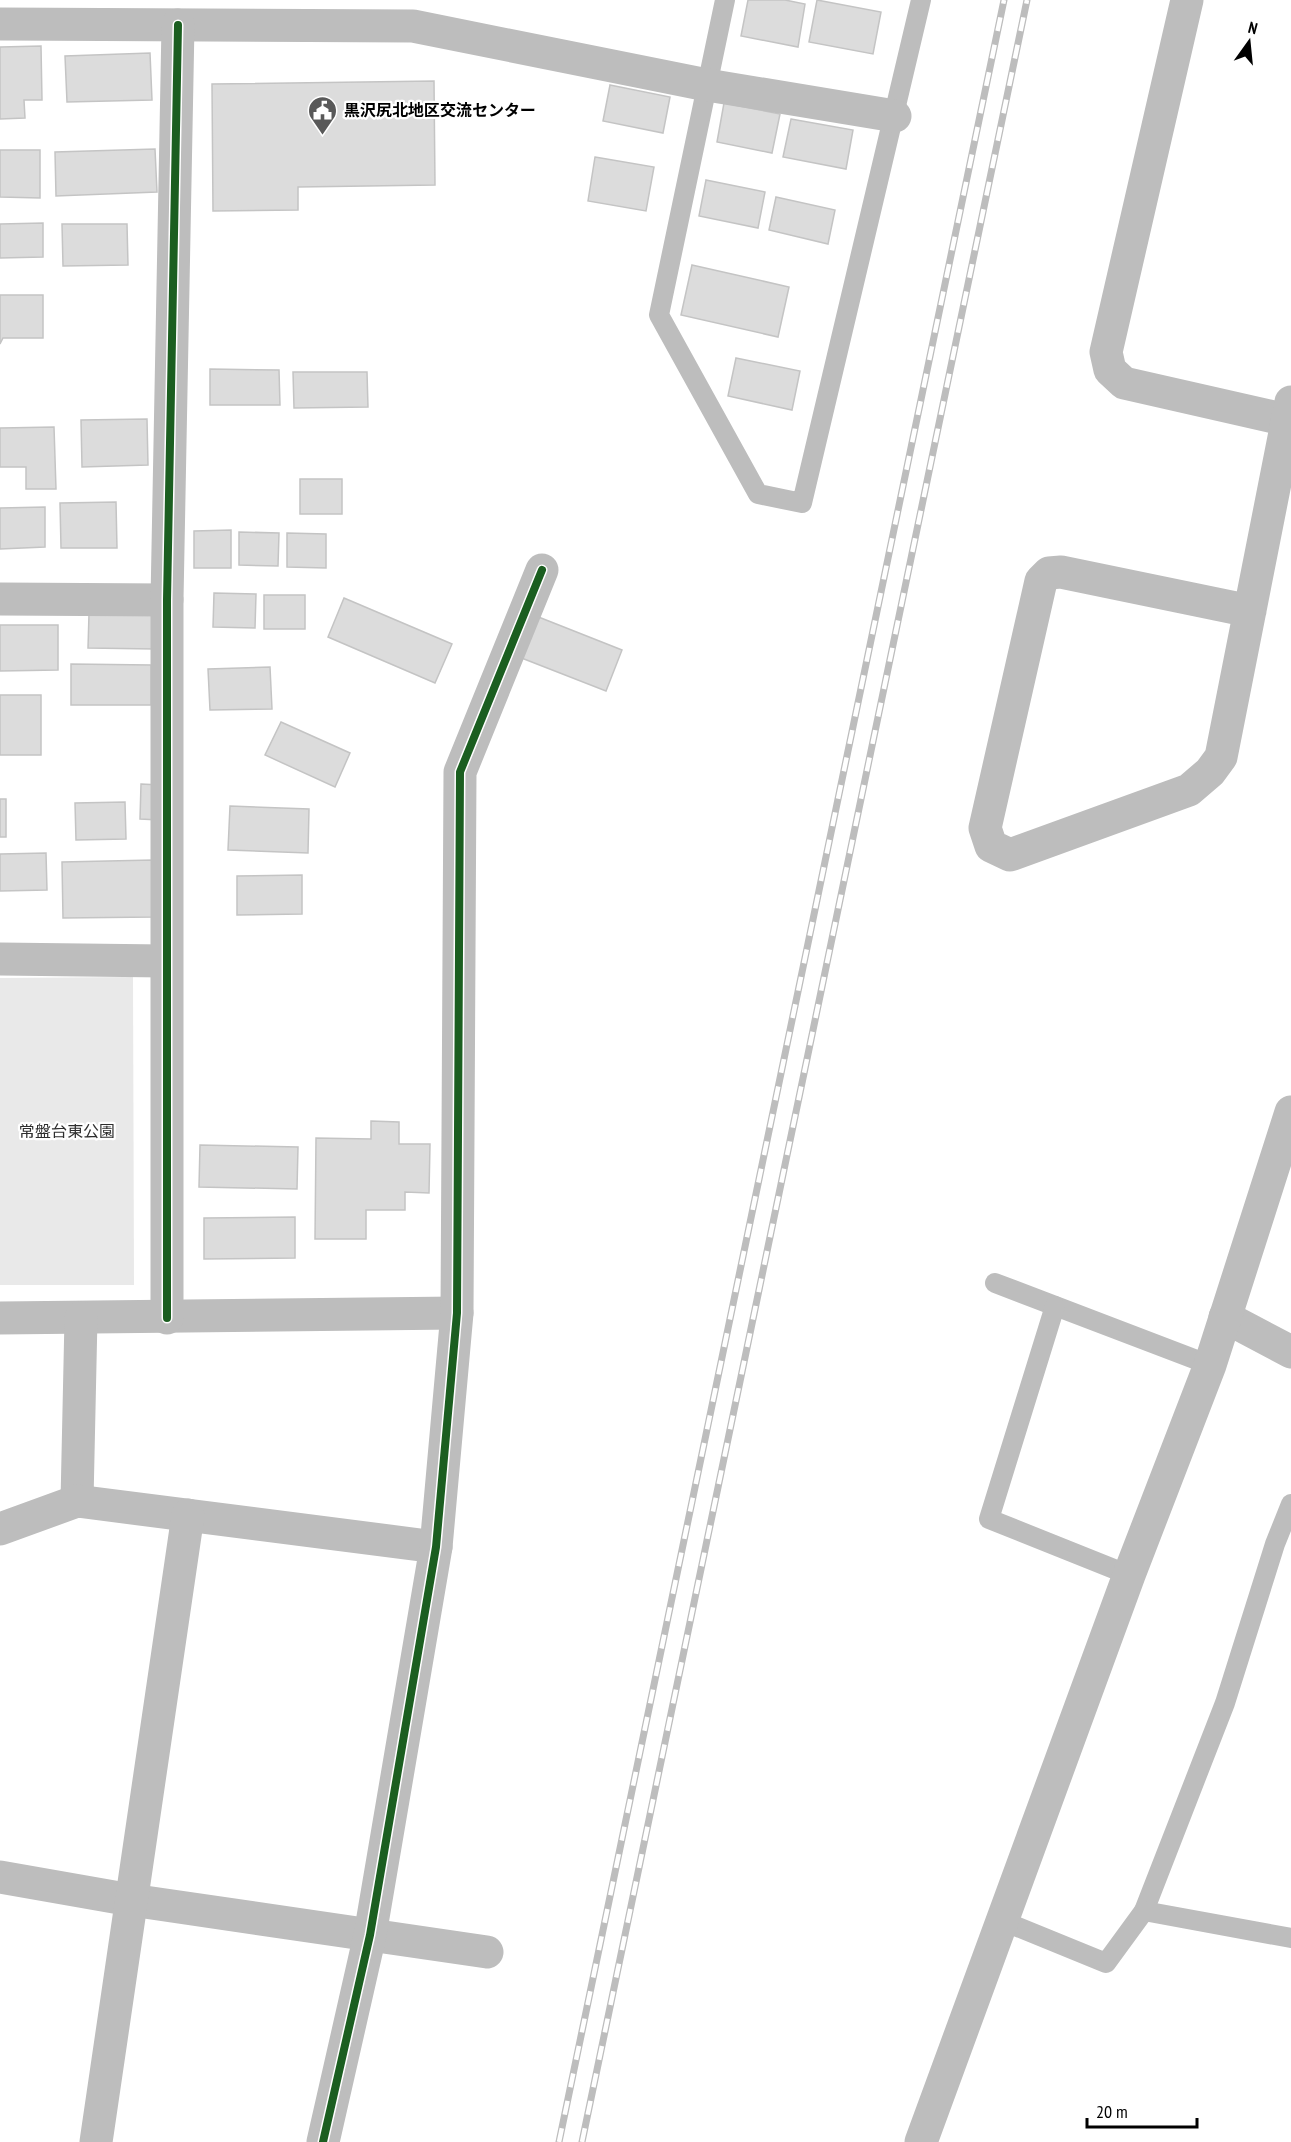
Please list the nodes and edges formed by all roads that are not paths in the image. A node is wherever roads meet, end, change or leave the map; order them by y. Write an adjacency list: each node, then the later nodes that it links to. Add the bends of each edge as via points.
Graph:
1 (725, 0): 7 (lane)
2 (921, 0): 8 (lane)
3 (1187, 0): 9 (street, via 1106,352 1110,370 1124,383)
4 (326, 13): 6 (street); 7 (street, via 413,26)
5 (0, 24): 6 (street)
6 (178, 25): 12 (street)
7 (707, 85): 8 (street); 8 (lane, via 659,315 758,494 802,503)
8 (895, 116)
9 (1290, 414): 13 (street)
10 (542, 570): 19 (street, via 460,772)
11 (0, 599): 12 (street)
12 (167, 600): 15 (street)
13 (1250, 611): 13 (street, via 1221,757 1210,772 1189,790 1010,855 991,846 985,828 1041,582 1049,573 1060,572)
14 (0, 959): 15 (street)
15 (165, 961): 23 (street)
16 (1291, 1112): 20 (street)
17 (995, 1282): 18 (lane)
18 (1055, 1306): 25 (lane); 31 (lane, via 989,1519)
19 (457, 1313): 23 (street); 30 (street)
20 (1225, 1317): 24 (street); 25 (street)
21 (0, 1318): 22 (street)
22 (81, 1318): 23 (street); 26 (street)
23 (166, 1318)
24 (1291, 1352)
25 (1210, 1365): 31 (street)
26 (77, 1501): 28 (street); 29 (street)
27 (1291, 1504): 34 (lane, via 1225,1703)
28 (188, 1515): 30 (street); 33 (street)
29 (0, 1529)
30 (436, 1547): 36 (street)
31 (1129, 1575): 35 (street)
32 (0, 1877): 33 (street)
33 (131, 1900): 36 (street); 39 (street)
34 (1144, 1911): 35 (lane, via 1106,1963); 37 (lane)
35 (1003, 1921): 41 (street)
36 (370, 1935): 38 (street); 40 (street)
37 (1291, 1938)
38 (487, 1952)
39 (96, 2142)
40 (323, 2142)
41 (921, 2142)

